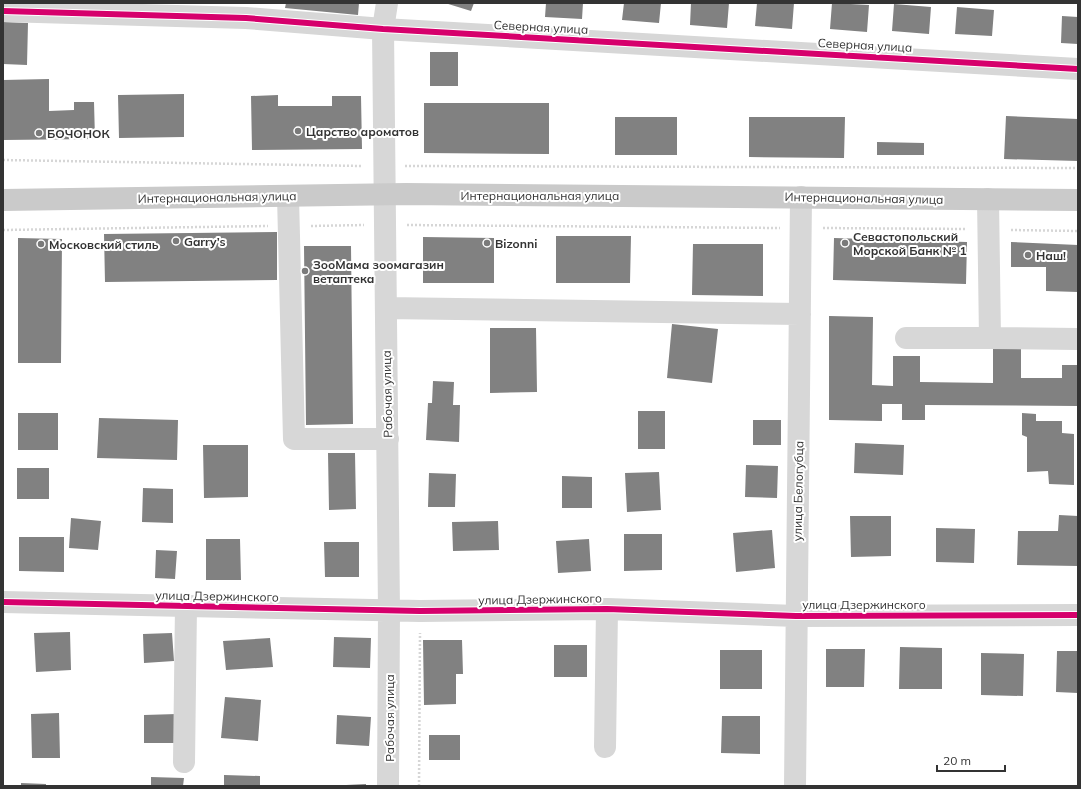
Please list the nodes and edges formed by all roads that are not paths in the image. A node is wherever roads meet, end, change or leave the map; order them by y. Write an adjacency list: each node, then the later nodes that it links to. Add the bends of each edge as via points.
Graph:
1 (387, 3): 4 (street, Рабочая улица)
2 (208, 10): 3 (street, Северная улица); 4 (street, Северная улица, via 246,18)
3 (3, 11)
4 (383, 29): 5 (street, Северная улица); 6 (street, Рабочая улица)
5 (1078, 69)
6 (386, 194): 7 (main road, Интернациональная улица); 8 (main road, Интернациональная улица); 12 (street, Рабочая улица)
7 (288, 196): 10 (main road, Интернациональная улица); 17 (street, via 294,440)
8 (801, 197): 9 (main road, Интернациональная улица); 13 (street, улица Белогубца)
9 (988, 199): 11 (main road, Интернациональная улица); 15 (street)
10 (3, 200)
11 (1078, 200)
12 (386, 308): 13 (street); 17 (street, Рабочая улица)
13 (800, 314): 23 (street, улица Белогубца)
14 (906, 338): 15 (street)
15 (990, 338): 16 (street)
16 (1078, 339)
17 (388, 439): 21 (street, Рабочая улица)
18 (3, 602): 19 (street, улица Дзержинского)
19 (186, 606): 21 (street, улица Дзержинского); 25 (street)
20 (607, 609): 21 (street, улица Дзержинского); 23 (street, улица Дзержинского); 24 (street)
21 (389, 611): 26 (street, Рабочая улица)
22 (1078, 615): 23 (street, улица Дзержинского)
23 (796, 616): 27 (street, улица Белогубца)
24 (605, 747)
25 (184, 762)
26 (388, 786)
27 (795, 786)

